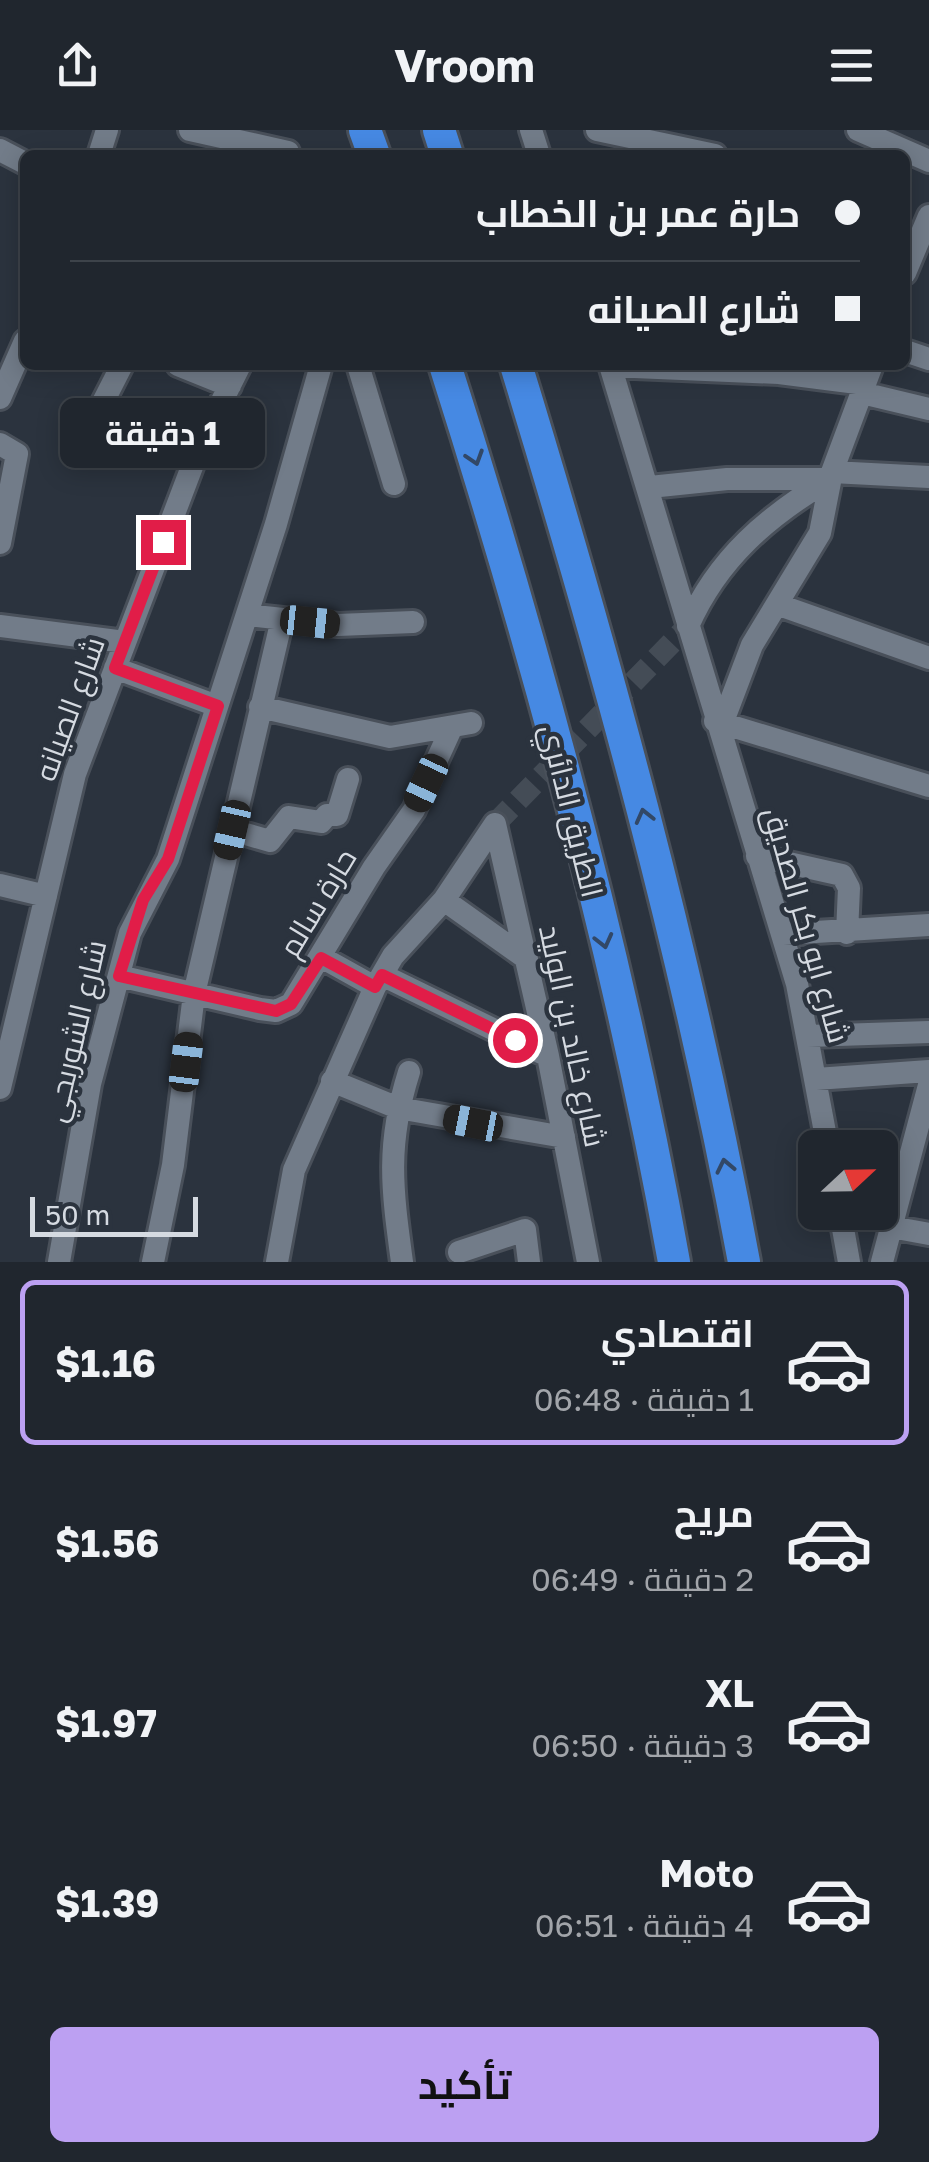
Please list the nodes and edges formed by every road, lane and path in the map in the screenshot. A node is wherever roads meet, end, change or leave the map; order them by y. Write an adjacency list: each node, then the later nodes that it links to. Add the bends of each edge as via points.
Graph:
1 (190, 130): 4 (street)
2 (602, 130): 5 (street)
3 (858, 130): 6 (street)
4 (285, 146)
5 (692, 150)
6 (904, 150)
7 (929, 216): 8 (street)
8 (910, 261)
9 (20, 349): 18 (street)
10 (119, 370): 24 (street)
11 (206, 370): 19 (street)
12 (320, 370): 32 (street, شارع الشوربجي)
13 (360, 370): 27 (street)
14 (447, 370): 84 (highway, الطريق الدائري, one-way to 84, via 499,536 586,868)
15 (517, 370): 85 (highway, one-way to 15, via 643,809)
16 (611, 370): 28 (street, شارع ابو بكر الصديق)
17 (722, 370): 20 (street)
18 (5, 372): 21 (street)
19 (235, 375): 37 (street, شارع الصيانه, via 200,443)
20 (866, 381): 22 (street); 25 (street)
21 (0, 398)
22 (929, 410)
23 (0, 444): 29 (street, via 18,454)
24 (76, 455)
25 (831, 475): 26 (street); 28 (street); 31 (street, via 820,533); 36 (street, via 751,534 719,570)
26 (929, 478)
27 (394, 484)
28 (650, 487): 36 (street, شارع ابو بكر الصديق)
29 (5, 496): 30 (street)
30 (0, 543)
31 (778, 605): 38 (street); 42 (street, via 752,645)
32 (246, 615): 33 (street); 40 (street, شارع الشوربجي)
33 (282, 619): 34 (street); 41 (street)
34 (413, 622)
35 (0, 626): 37 (street)
36 (688, 626): 42 (street, شارع ابو بكر الصديق)
37 (125, 642): 39 (street, شارع الصيانه)
38 (929, 658)
39 (115, 668): 40 (street); 48 (street, شارع الصيانه, via 75,774)
40 (218, 706): 55 (street, شارع الشوربجي, via 168,859 143,900)
41 (260, 707): 45 (street); 53 (street, حارة سالم, via 390,736 461,726)
42 (719, 722): 44 (street); 46 (street, شارع ابو بكر الصديق)
43 (348, 779): 45 (street, via 337,816 322,822 289,817 270,841)
44 (929, 786)
45 (232, 830): 58 (street)
46 (757, 856): 51 (street, via 842,876 849,888); 52 (street, شارع ابو بكر الصديق)
47 (0, 885): 48 (street)
48 (46, 896): 57 (street, شارع الصيانه)
49 (444, 900): 54 (street); 54 (street, شارع خالد بن الوليد, via 495,824); 56 (street)
50 (929, 924): 51 (street)
51 (847, 933): 52 (street)
52 (783, 934): 60 (street, شارع ابو بكر الصديق)
53 (321, 958): 56 (street); 58 (street, حارة سالم, via 291,1004 276,1011)
54 (526, 959): 61 (street, شارع خالد بن الوليد)
55 (119, 976): 58 (street, حارة سالم); 78 (street, شارع الشوربجي, via 90,1084)
56 (379, 981): 61 (street); 65 (street)
57 (12, 987): 67 (street, شارع الصيانه)
58 (194, 994): 79 (street, via 173,1166)
59 (929, 1032): 60 (street)
60 (808, 1036): 64 (street, شارع ابو بكر الصديق)
61 (548, 1056): 71 (street, شارع خالد بن الوليد)
62 (929, 1071): 64 (street)
63 (409, 1072): 68 (street)
64 (816, 1079): 69 (street, شارع ابو بكر الصديق)
65 (332, 1082): 68 (street); 80 (street, via 294,1170)
66 (929, 1085): 70 (street)
67 (0, 1088)
68 (398, 1108): 71 (street); 81 (street, via 390,1170)
69 (825, 1130)
70 (923, 1133): 72 (street)
71 (564, 1137): 83 (street, شارع خالد بن الوليد)
72 (898, 1206)
73 (898, 1228): 76 (street)
74 (843, 1230): 86 (street)
75 (890, 1230): 87 (street)
76 (929, 1234)
77 (459, 1252): 82 (street, via 525,1230)
78 (60, 1262)
79 (153, 1262)
80 (277, 1262)
81 (402, 1262)
82 (529, 1262)
83 (588, 1262)
84 (674, 1262)
85 (744, 1262)
86 (849, 1262)
87 (882, 1262)

